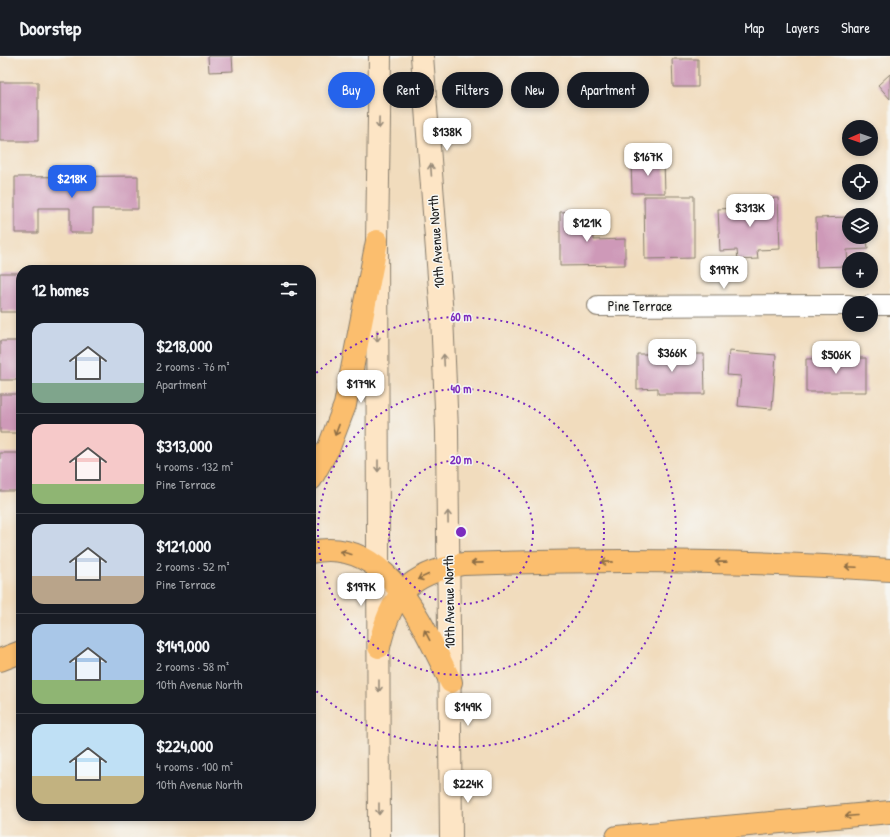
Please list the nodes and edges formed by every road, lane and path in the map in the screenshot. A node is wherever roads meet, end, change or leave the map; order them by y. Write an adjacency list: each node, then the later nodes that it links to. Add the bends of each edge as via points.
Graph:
1 (380, 56): 3 (main road, one-way to 3)
2 (422, 56): 10 (main road, 10th Avenue North, one-way to 2, via 445,376)
3 (377, 241): 8 (highway, one-way to 8, via 345,405 332,441); 11 (main road, one-way to 11)
4 (842, 305): 7 (street, Pine Terrace)
5 (878, 305): 6 (street)
6 (890, 305)
7 (598, 306)
8 (316, 470)
9 (316, 551): 11 (highway, one-way to 9, via 357,556 342,552)
10 (449, 566): 12 (highway, one-way to 10, via 696,561 474,563); 13 (highway, one-way to 13, via 415,580); 17 (main road, 10th Avenue North)
11 (378, 567): 13 (highway); 14 (main road)
12 (890, 570)
13 (401, 593): 14 (highway, via 386,619); 17 (highway, one-way to 13, via 416,613)
14 (379, 647): 19 (main road, one-way to 19)
15 (16, 654): 16 (highway)
16 (0, 660)
17 (450, 682): 20 (main road, 10th Avenue North)
18 (890, 812): 21 (highway, one-way to 21)
19 (379, 837)
20 (451, 837)
21 (617, 837)

